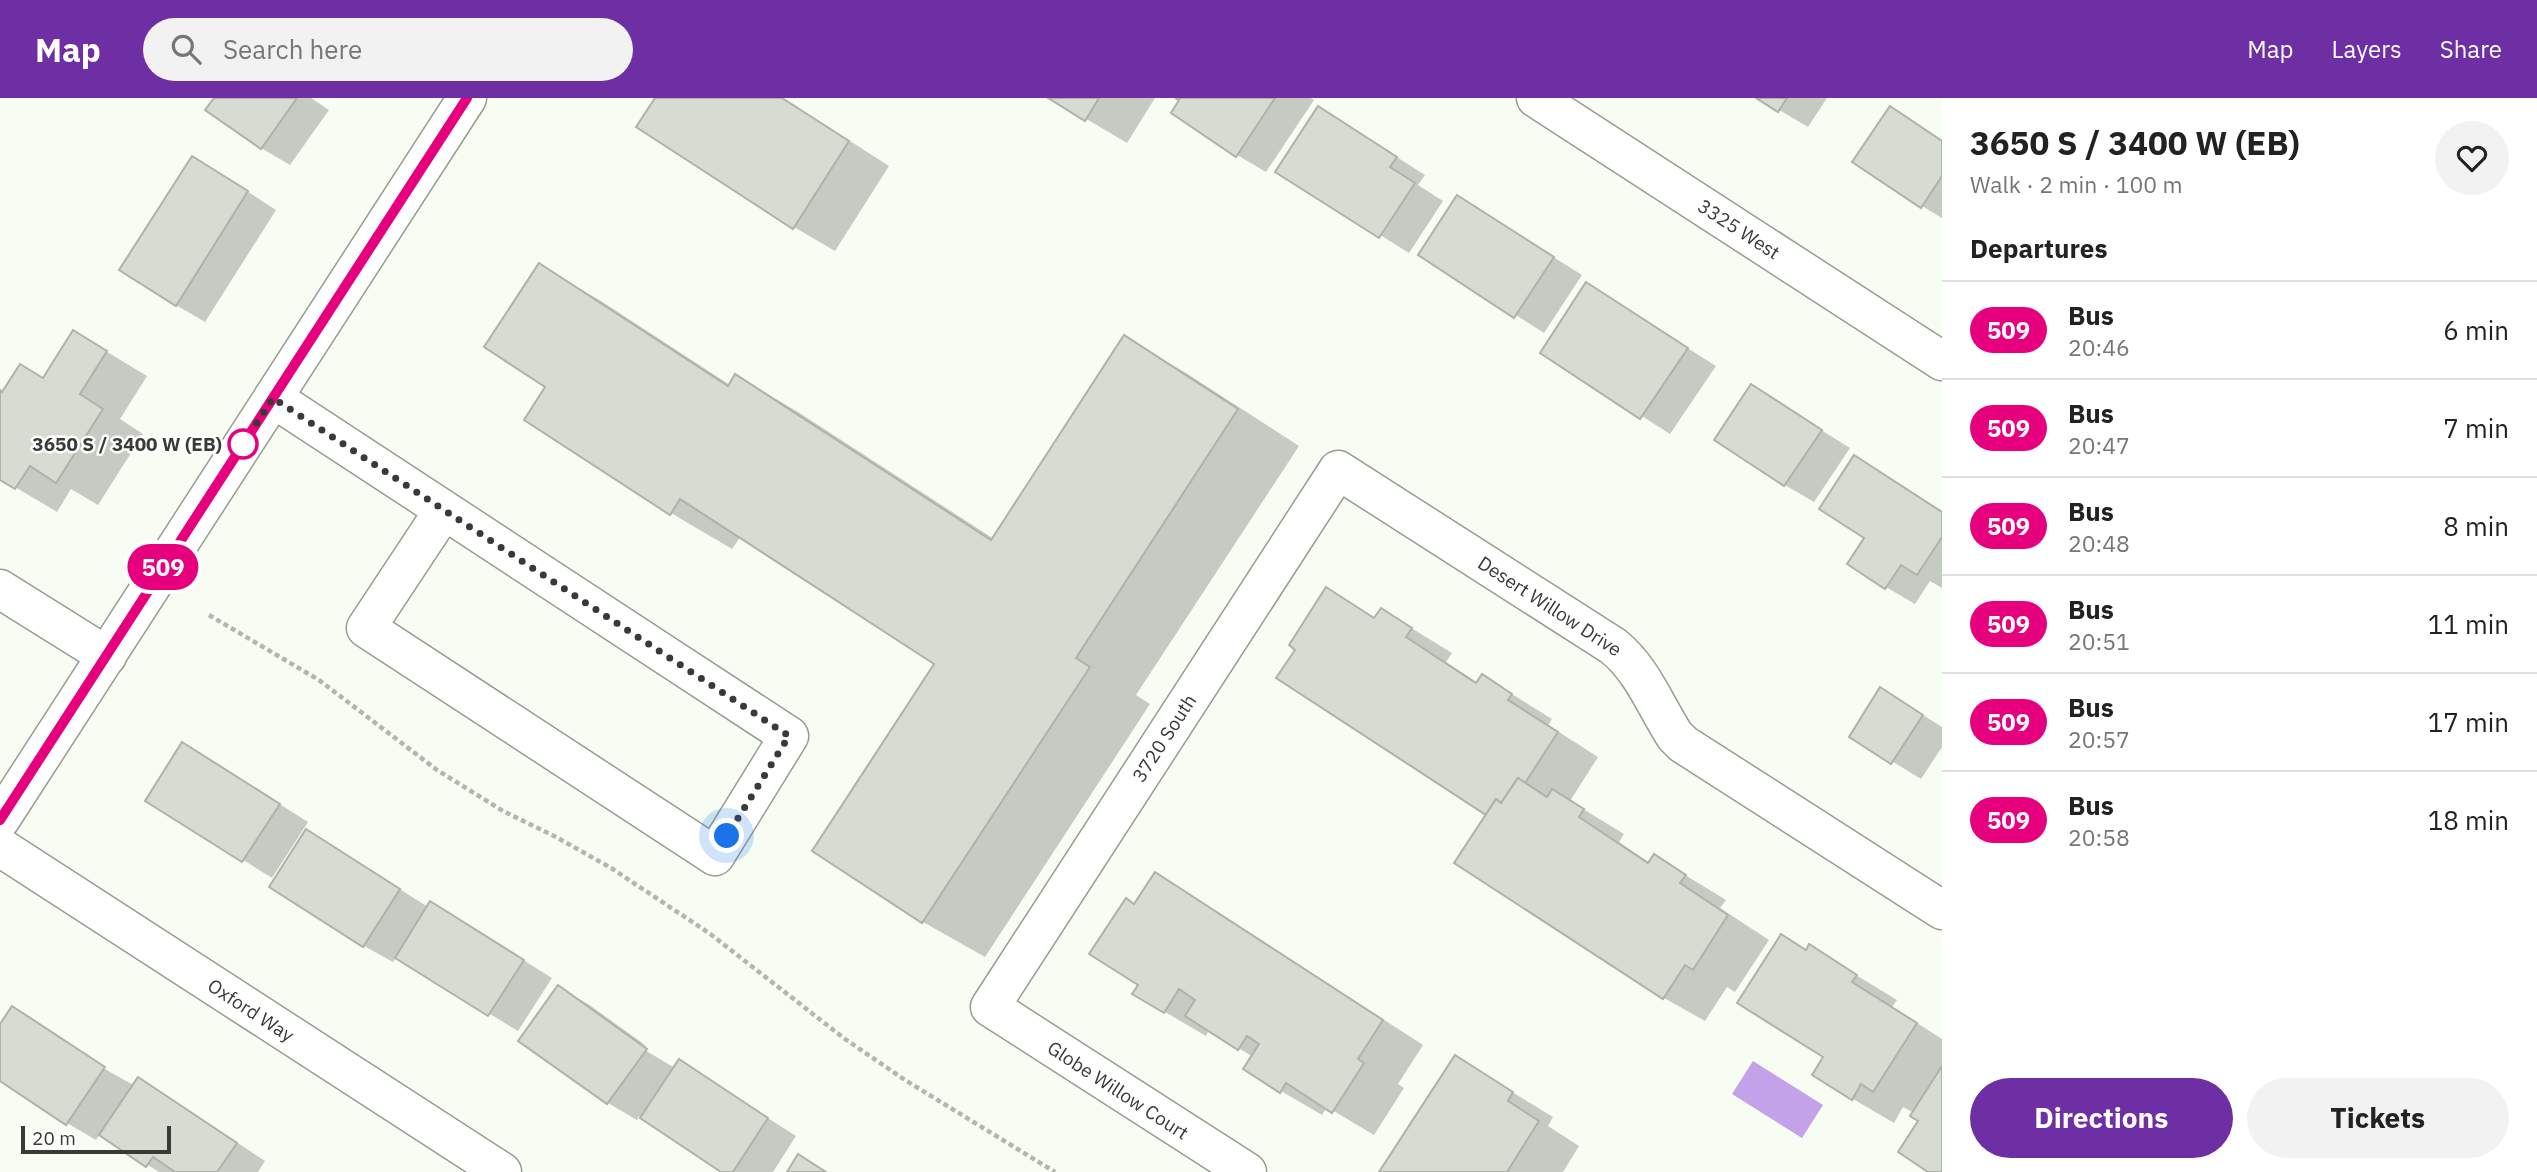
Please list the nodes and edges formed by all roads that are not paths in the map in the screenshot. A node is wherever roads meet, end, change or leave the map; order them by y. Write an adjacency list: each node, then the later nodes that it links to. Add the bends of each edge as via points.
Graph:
1 (467, 98): 4 (street)
2 (1536, 98): 3 (street, 3325 West)
3 (1942, 361)
4 (273, 398): 6 (street); 8 (street)
5 (1338, 470): 11 (street, Desert Willow Drive, via 1613,646 1627,657 1683,744); 12 (street, 3720 South)
6 (444, 510): 6 (street, via 789,736 715,856 366,628)
7 (0, 589): 8 (street)
8 (107, 656): 9 (street)
9 (0, 820)
10 (0, 847): 13 (street, Oxford Way)
11 (1942, 910)
12 (990, 1007): 14 (street, Globe Willow Court)
13 (502, 1172)
14 (1247, 1172)

